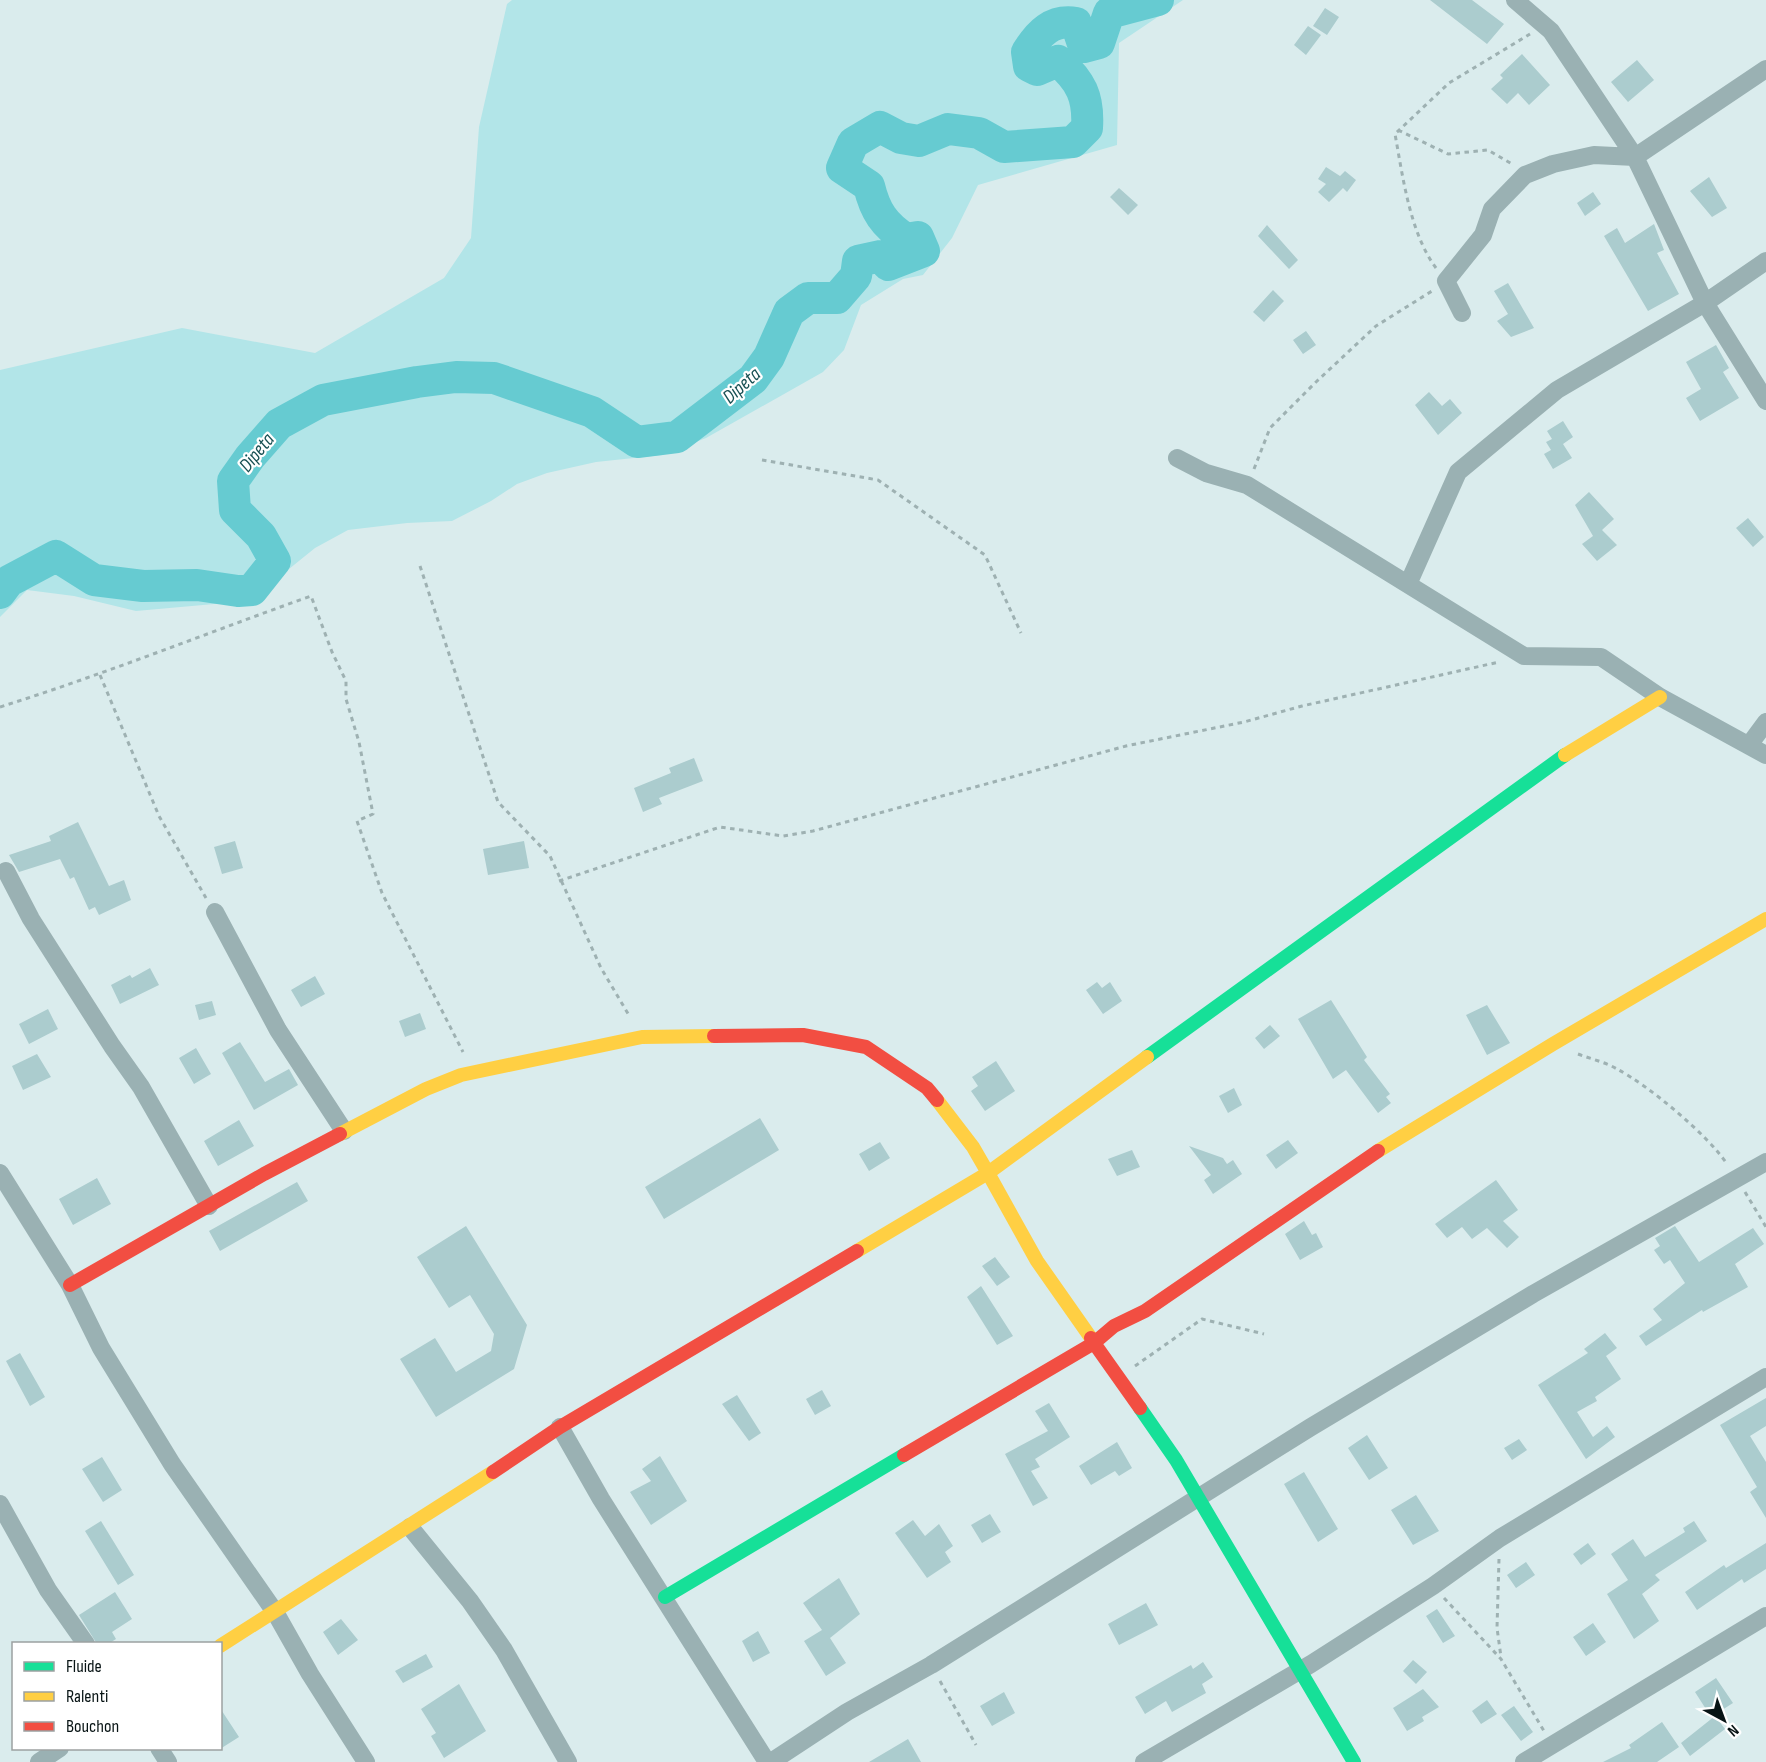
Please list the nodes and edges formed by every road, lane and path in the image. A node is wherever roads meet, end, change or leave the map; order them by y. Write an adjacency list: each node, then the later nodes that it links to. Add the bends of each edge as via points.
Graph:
1 (1515, 0): 2 (street)
2 (1545, 25): 4 (path, via 1449,82); 5 (street)
3 (1766, 69): 5 (street)
4 (1398, 130): 6 (path, via 1448,154 1488,150); 8 (path, via 1395,134 1407,198 1423,251)
5 (1635, 157): 6 (street, via 1594,155); 9 (street)
6 (1525, 175): 8 (street, via 1492,209 1483,235)
7 (1766, 261): 9 (street)
8 (1446, 281): 10 (street); 14 (path, via 1376,326 1270,428)
9 (1705, 303): 11 (street); 16 (street, via 1557,390 1458,472)
10 (1462, 313)
11 (1766, 402)
12 (1177, 458): 14 (street)
13 (762, 460): 17 (path, via 878,480 985,555)
14 (1247, 485): 16 (street, via 1356,554)
15 (420, 566): 26 (path, via 498,802 550,856)
16 (1409, 582): 18 (street)
17 (1021, 633)
18 (1524, 656): 20 (street, via 1601,657); 26 (path, via 1126,746 813,831 783,836 720,827)
19 (100, 675): 21 (path); 27 (path, via 159,816); 31 (path, via 311,596 346,681 346,699 359,742 373,814 357,821 382,893)
20 (1660, 697): 23 (street); 35 (street, via 1557,760)
21 (0, 707)
22 (1766, 722): 23 (street)
23 (1749, 745): 24 (street)
24 (1766, 755)
25 (6, 871): 37 (street, via 31,919 141,1087)
26 (560, 881): 29 (path, via 601,968)
27 (215, 912): 32 (street, via 278,1030)
28 (1766, 919): 30 (street)
29 (642, 1037): 31 (street); 35 (street, via 803,1035 866,1047 927,1088)
30 (1553, 1044): 36 (path, via 1617,1069 1668,1106 1720,1153); 41 (street, via 1367,1158)
31 (473, 1072): 32 (street, via 426,1089)
32 (344, 1131): 37 (street)
33 (1766, 1162): 36 (street)
34 (0, 1173): 39 (street)
35 (988, 1173): 41 (street, via 1055,1290); 44 (street)
36 (1738, 1179): 38 (path); 45 (street, via 1523,1300)
37 (209, 1206): 39 (street)
38 (1766, 1227)
39 (70, 1285): 51 (street, via 101,1348 172,1464)
40 (1264, 1334): 43 (path, via 1202,1319)
41 (1094, 1343): 43 (street); 50 (street)
42 (1766, 1377): 48 (street)
43 (1116, 1378): 45 (street, via 1176,1460)
44 (560, 1426): 47 (street); 50 (street, via 601,1499)
45 (1198, 1499): 56 (street); 57 (street)
46 (0, 1504): 53 (street, via 48,1590)
47 (410, 1527): 51 (street); 63 (street, via 504,1650)
48 (1500, 1538): 49 (street); 55 (path, via 1497,1628)
49 (1433, 1586): 55 (path); 57 (street)
50 (665, 1597): 64 (street)
51 (274, 1612): 54 (street); 62 (street)
52 (1766, 1616): 59 (street)
53 (85, 1642)
54 (222, 1645)
55 (1501, 1659): 59 (path)
56 (931, 1665): 58 (path); 64 (street)
57 (1298, 1669): 65 (street); 66 (street)
58 (976, 1744)
59 (1553, 1745): 67 (street)
60 (58, 1750): 61 (street)
61 (39, 1762)
62 (366, 1762)
63 (568, 1762)
64 (769, 1762)
65 (1144, 1762)
66 (1354, 1762)
67 (1524, 1762)

